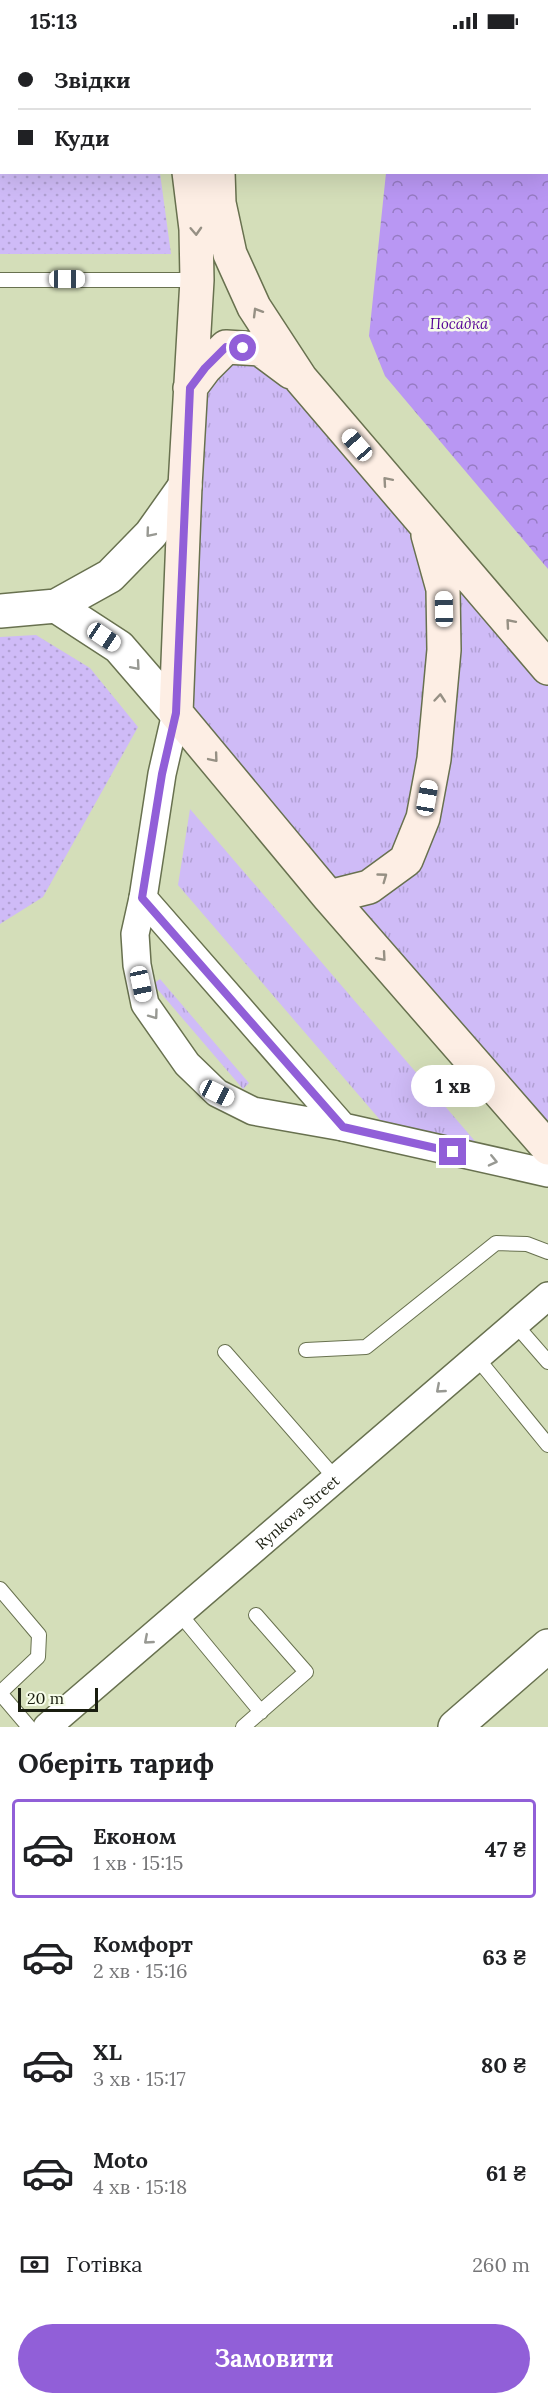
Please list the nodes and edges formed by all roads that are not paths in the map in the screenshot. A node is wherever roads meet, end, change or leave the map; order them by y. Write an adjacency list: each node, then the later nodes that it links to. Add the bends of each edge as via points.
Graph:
1 (189, 174): 4 (main road, one-way to 4)
2 (218, 174): 5 (main road, one-way to 2, via 254,307 230,254 219,203)
3 (0, 280): 4 (lane)
4 (197, 280): 6 (main road)
5 (301, 379): 6 (main road, via 260,349 226,347); 8 (main road, one-way to 5)
6 (190, 388): 7 (main road)
7 (185, 486): 9 (street, one-way to 9, via 151,534 110,576); 12 (main road)
8 (425, 525): 11 (main road, one-way to 8); 13 (main road, one-way to 8, via 369,887 405,860 423,818 434,759 444,650 443,589)
9 (56, 606): 10 (street); 12 (street, one-way to 12, via 119,647)
10 (0, 611)
11 (548, 668)
12 (176, 713): 13 (main road, one-way to 13); 14 (street)
13 (329, 897): 16 (main road, one-way to 16)
14 (142, 898): 15 (street); 15 (street, one-way to 15, via 135,934 145,1004 187,1064 217,1093 253,1111)
15 (343, 1127): 17 (street, one-way to 17)
16 (548, 1148)
17 (548, 1173)
18 (548, 1252): 21 (lane, via 526,1244 496,1243 366,1347)
19 (548, 1296): 20 (street, Rynkova Street)
20 (515, 1324): 23 (lane); 24 (street, Rynkova Street)
21 (306, 1350)
22 (225, 1352): 26 (lane)
23 (545, 1353)
24 (477, 1358): 25 (lane); 26 (street, Rynkova Street, one-way to 26)
25 (548, 1444)
26 (336, 1479): 28 (street, Rynkova Street)
27 (0, 1589): 32 (lane, via 39,1635 38,1657 0,1694)
28 (179, 1613): 31 (lane); 33 (street, Rynkova Street, one-way to 33)
29 (256, 1615): 31 (lane, via 306,1672)
30 (548, 1646): 35 (street)
31 (261, 1712): 34 (lane)
32 (28, 1727)
33 (47, 1727)
34 (243, 1727)
35 (455, 1727)

